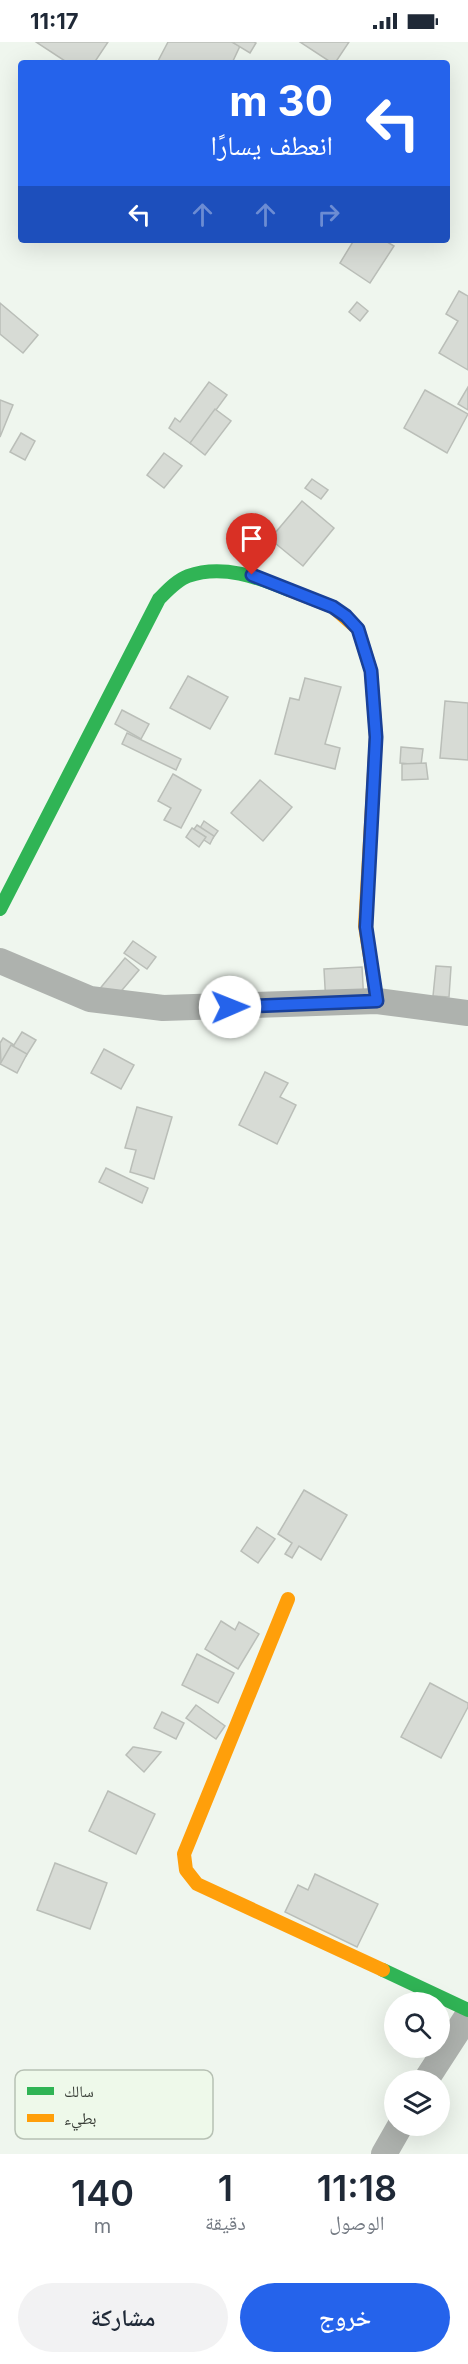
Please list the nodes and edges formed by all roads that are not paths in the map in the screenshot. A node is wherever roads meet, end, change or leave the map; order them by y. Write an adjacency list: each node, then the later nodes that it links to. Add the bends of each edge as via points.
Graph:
1 (0, 909): 3 (street, via 159,599 188,576 216,572 252,575 333,607 346,616 358,629 371,671 376,737 366,927)
2 (0, 961): 3 (street, via 90,999 163,1008)
3 (377, 1001): 4 (street)
4 (468, 1013)
5 (288, 1599): 6 (street, via 184,1854 186,1873 196,1884)
6 (468, 2013): 7 (street)
7 (432, 2070)
8 (394, 2136): 9 (street)
9 (384, 2154)

